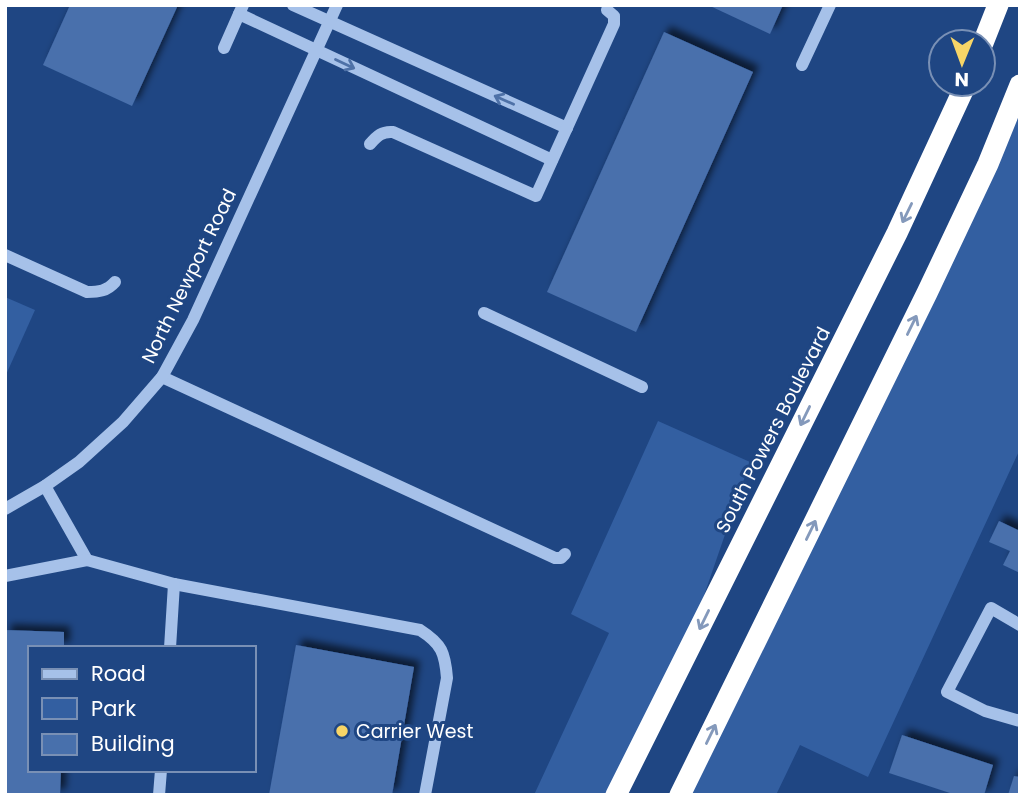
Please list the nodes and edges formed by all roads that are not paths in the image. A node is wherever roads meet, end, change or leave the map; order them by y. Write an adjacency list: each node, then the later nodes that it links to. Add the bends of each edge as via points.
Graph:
1 (293, 5): 8 (street)
2 (337, 5): 8 (street, North Newport Road)
3 (830, 5): 13 (street)
4 (982, 5): 9 (highway)
5 (998, 5): 10 (highway)
6 (241, 10): 11 (street); 12 (street)
7 (607, 10): 18 (street, via 614,16 614,24)
8 (330, 22): 12 (street, North Newport Road); 18 (street, one-way to 8)
9 (976, 28)
10 (989, 28)
11 (223, 48)
12 (317, 50): 20 (street, one-way to 20); 26 (street, North Newport Road, via 193,320)
13 (802, 65)
14 (1020, 85): 21 (highway)
15 (952, 98): 22 (highway)
16 (960, 98): 22 (highway, South Powers Boulevard)
17 (1020, 103): 21 (highway)
18 (567, 128): 20 (street)
19 (370, 144): 20 (street, via 385,131 393,132 536,196)
20 (552, 160)
21 (988, 164): 41 (highway, one-way to 21)
22 (928, 171): 40 (highway, South Powers Boulevard, one-way to 40)
23 (5, 255): 24 (street, via 87,292 109,289)
24 (116, 282)
25 (484, 313): 27 (street)
26 (162, 377): 28 (street, North Newport Road, via 123,422); 30 (street, via 555,558)
27 (642, 387)
28 (45, 486): 29 (street, North Newport Road); 31 (street)
29 (5, 509)
30 (565, 554)
31 (87, 560): 32 (street); 33 (street)
32 (5, 576)
33 (174, 583): 35 (street); 39 (street, via 419,630 437,641 447,678)
34 (1020, 625): 36 (street, via 991,608 947,692 985,711)
35 (170, 646)
36 (1020, 720)
37 (161, 772): 38 (street)
38 (159, 795)
39 (425, 795)
40 (616, 795)
41 (680, 795)

